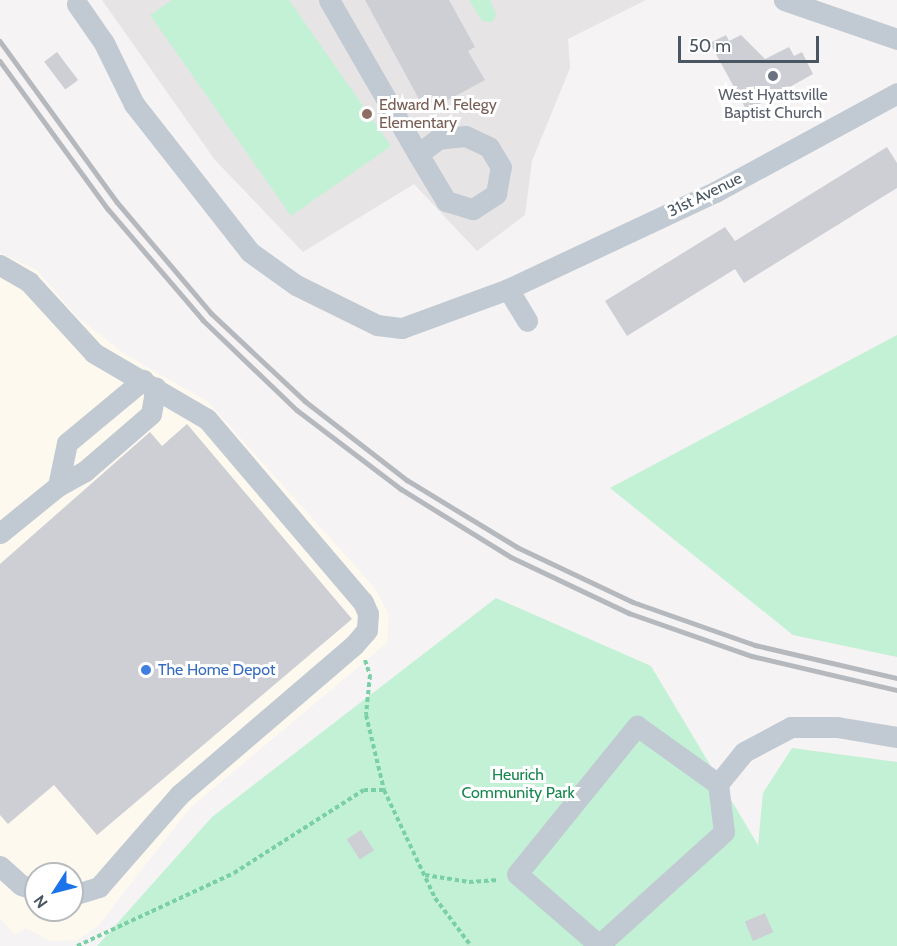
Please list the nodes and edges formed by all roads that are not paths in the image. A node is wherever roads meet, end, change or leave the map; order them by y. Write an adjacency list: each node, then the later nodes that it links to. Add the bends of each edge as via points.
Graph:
1 (329, 0): 6 (street)
2 (784, 0): 4 (street)
3 (77, 4): 8 (street, 31st Avenue, via 104,43 134,104 218,214 250,252 296,285 377,325 402,328)
4 (897, 39)
5 (897, 93): 8 (street, 31st Avenue, via 715,192)
6 (418, 154)
7 (0, 265): 10 (street, via 29,282 94,353)
8 (508, 289): 9 (street)
9 (527, 321)
10 (149, 383): 11 (street, via 67,443); 11 (street, via 151,414 85,471); 17 (street, via 207,419 363,602 367,630 180,794 99,887)
11 (58, 486): 12 (street)
12 (0, 533)
13 (897, 737): 14 (street, via 837,727 791,727 744,752)
14 (718, 784): 14 (street, via 637,726 517,874 599,945 724,832)
15 (0, 866): 16 (street)
16 (24, 886)
17 (84, 891)

